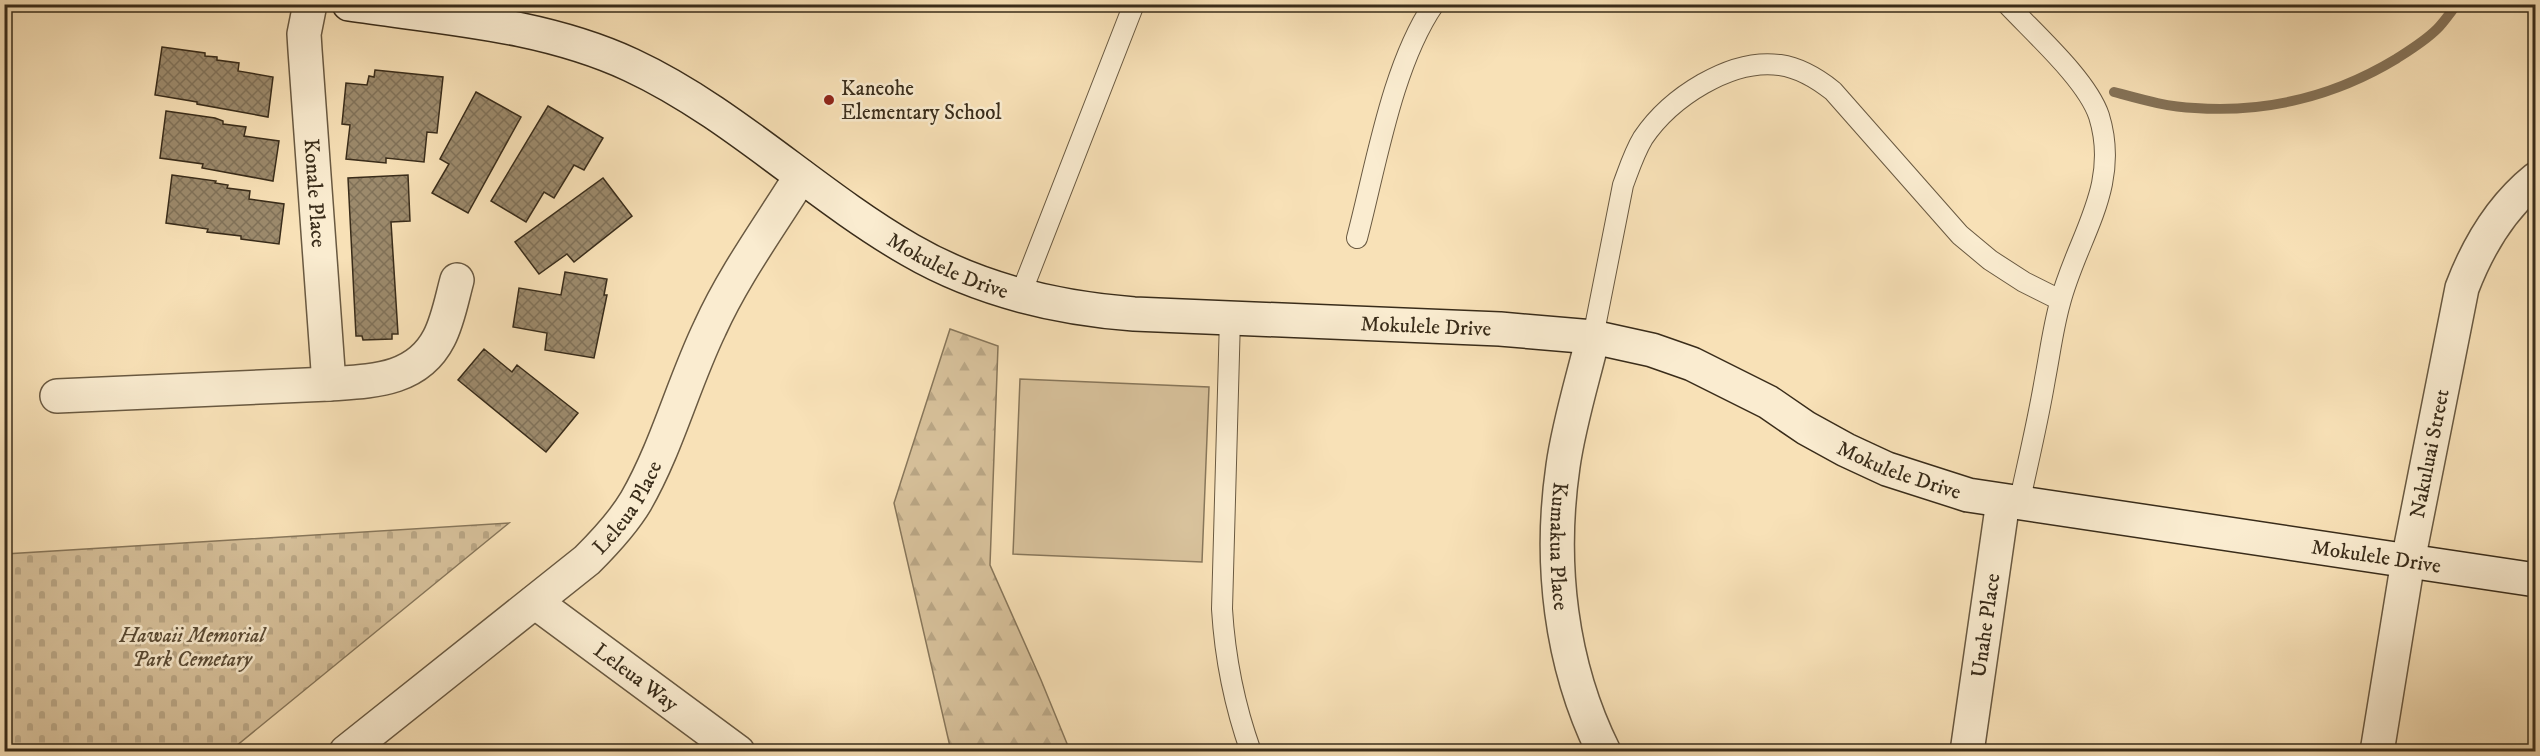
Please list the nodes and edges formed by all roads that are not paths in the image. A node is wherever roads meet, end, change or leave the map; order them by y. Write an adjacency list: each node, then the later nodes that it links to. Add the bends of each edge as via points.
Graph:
1 (310, 4): 14 (street, Konale Place, via 304,34)
2 (349, 4): 6 (street, Mokulele Drive, via 508,28 591,49 672,87)
3 (1134, 4): 10 (lane)
4 (1434, 4): 8 (lane, via 1398,77)
5 (2007, 4): 11 (lane, via 2077,78 2098,114 2104,134 2107,157 2098,203)
6 (801, 176): 10 (street, Mokulele Drive, via 909,250 978,283); 19 (street, Leleua Place, via 710,328 654,468 635,502 587,560)
7 (2535, 179): 17 (street, Nakuluai Street, via 2503,211 2486,235 2462,288)
8 (1357, 238)
9 (457, 280): 14 (street, via 440,336 422,361 397,376)
10 (1020, 296): 12 (street, Mokulele Drive, via 1085,310)
11 (2060, 300): 13 (lane, via 2007,271 1960,235 1833,91 1816,78 1780,65 1763,64 1704,83 1658,119 1643,139 1623,185); 16 (lane)
12 (1230, 318): 13 (street, Mokulele Drive, via 1500,329); 22 (lane, via 1222,609 1231,686)
13 (1593, 337): 16 (street, Mokulele Drive, via 1692,364 1887,469 1968,495); 23 (street, Kumakua Place, via 1563,464 1557,561 1570,658)
14 (329, 384): 15 (street)
15 (57, 396)
16 (2011, 502): 17 (street, Mokulele Drive); 24 (street, Unahe Place)
17 (2408, 561): 18 (street, Mokulele Drive); 25 (street, Nakuluai Street)
18 (2535, 580)
19 (535, 602): 20 (street, Leleua Place); 21 (street, Leleua Way)
20 (346, 752)
21 (738, 752)
22 (1251, 752)
23 (1604, 752)
24 (1967, 752)
25 (2377, 752)

